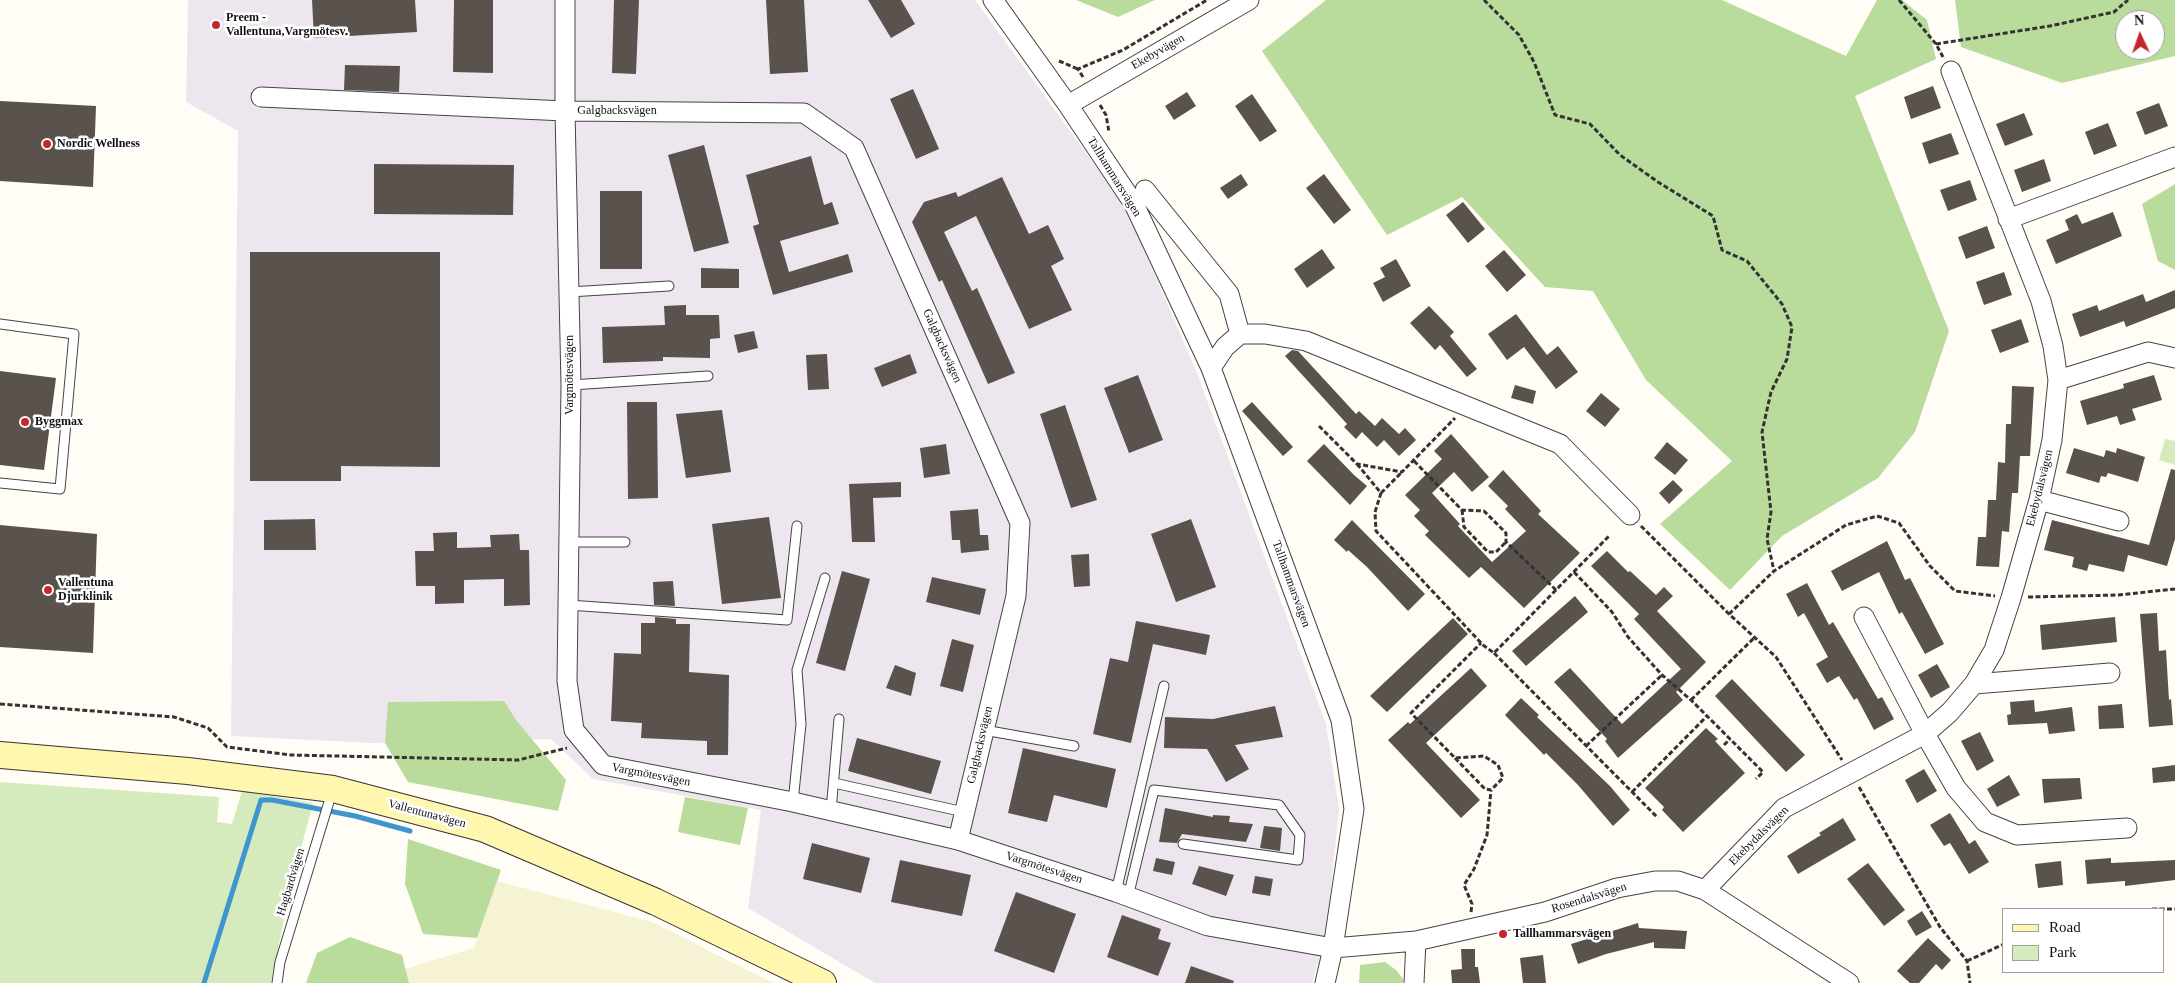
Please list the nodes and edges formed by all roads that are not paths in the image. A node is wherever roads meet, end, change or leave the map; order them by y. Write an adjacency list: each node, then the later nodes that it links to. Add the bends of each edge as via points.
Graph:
1 (565, 0): 7 (street, Vargmötesvägen)
2 (993, 0): 6 (street, Tallhammarsvägen)
3 (1249, 0): 6 (street, Ekebyvägen)
4 (1951, 70): 10 (street, Ekebydalsvägen)
5 (261, 98): 7 (street, Galgbacksvägen)
6 (1068, 105): 16 (street, Tallhammarsvägen, via 1134,204)
7 (565, 111): 12 (street, Vargmötesvägen); 34 (street, Galgbacksvägen, via 804,113 854,148 1020,523 1016,596)
8 (2175, 157): 10 (street)
9 (1146, 190): 14 (street, via 1230,294)
10 (2008, 219): 18 (street, Ekebydalsvägen, via 2041,301)
11 (669, 286): 12 (lane)
12 (569, 292): 19 (street, Vargmötesvägen)
13 (0, 324): 20 (lane, via 74,334 60,489)
14 (1240, 334): 16 (street, via 1225,347); 22 (street, via 1265,334 1306,341 1560,444)
15 (2175, 358): 18 (street, via 2148,352)
16 (1211, 368): 49 (street, Tallhammarsvägen, via 1341,720 1354,808)
17 (708, 376): 19 (lane)
18 (2058, 380): 21 (street, Ekebydalsvägen, via 2052,440)
19 (571, 385): 25 (street, Vargmötesvägen)
20 (0, 483)
21 (2039, 500): 23 (street); 31 (street, Ekebydalsvägen, via 1994,650)
22 (1630, 515)
23 (2119, 521)
24 (797, 526): 28 (lane, via 787,620)
25 (569, 542): 26 (lane); 28 (street, Vargmötesvägen)
26 (625, 542)
27 (825, 578): 40 (lane, via 797,670 801,724)
28 (568, 606): 40 (street, Vargmötesvägen, via 567,681 574,730 603,765)
29 (1864, 617): 35 (street)
30 (2110, 673): 31 (street)
31 (1974, 684): 35 (street, Ekebydalsvägen)
32 (1164, 686): 47 (lane)
33 (839, 719): 38 (lane)
34 (984, 730): 36 (lane); 42 (street, Galgbacksvägen)
35 (1925, 734): 43 (street, via 1956,788 1985,822 2017,835); 46 (street, Ekebydalsvägen, via 1784,808)
36 (1074, 746)
37 (0, 756): 39 (main road, Vallentunavägen, via 188,771)
38 (834, 783): 41 (lane); 42 (lane)
39 (333, 790): 50 (lane, Hagbardvägen, via 280,962); 51 (main road, Vallentunavägen, via 484,829 656,902)
40 (793, 802): 41 (street, Vargmötesvägen)
41 (831, 811): 44 (street, Vargmötesvägen)
42 (964, 812): 44 (street, Galgbacksvägen)
43 (2127, 828)
44 (958, 840): 47 (street, Vargmötesvägen)
45 (1183, 844): 47 (lane, via 1298,860 1300,835 1279,805 1154,790)
46 (1705, 890): 48 (street, Rosendalsvägen, via 1678,881 1645,883 1617,888 1544,912); 54 (street, Rosendalsvägen)
47 (1122, 895): 49 (street, Vargmötesvägen, via 1208,926)
48 (1416, 941): 49 (street, Rosendalsvägen); 53 (street)
49 (1333, 948): 52 (street, Tallhammarsvägen)
50 (277, 983)
51 (823, 983)
52 (1325, 983)
53 (1414, 983)
54 (1849, 983)

